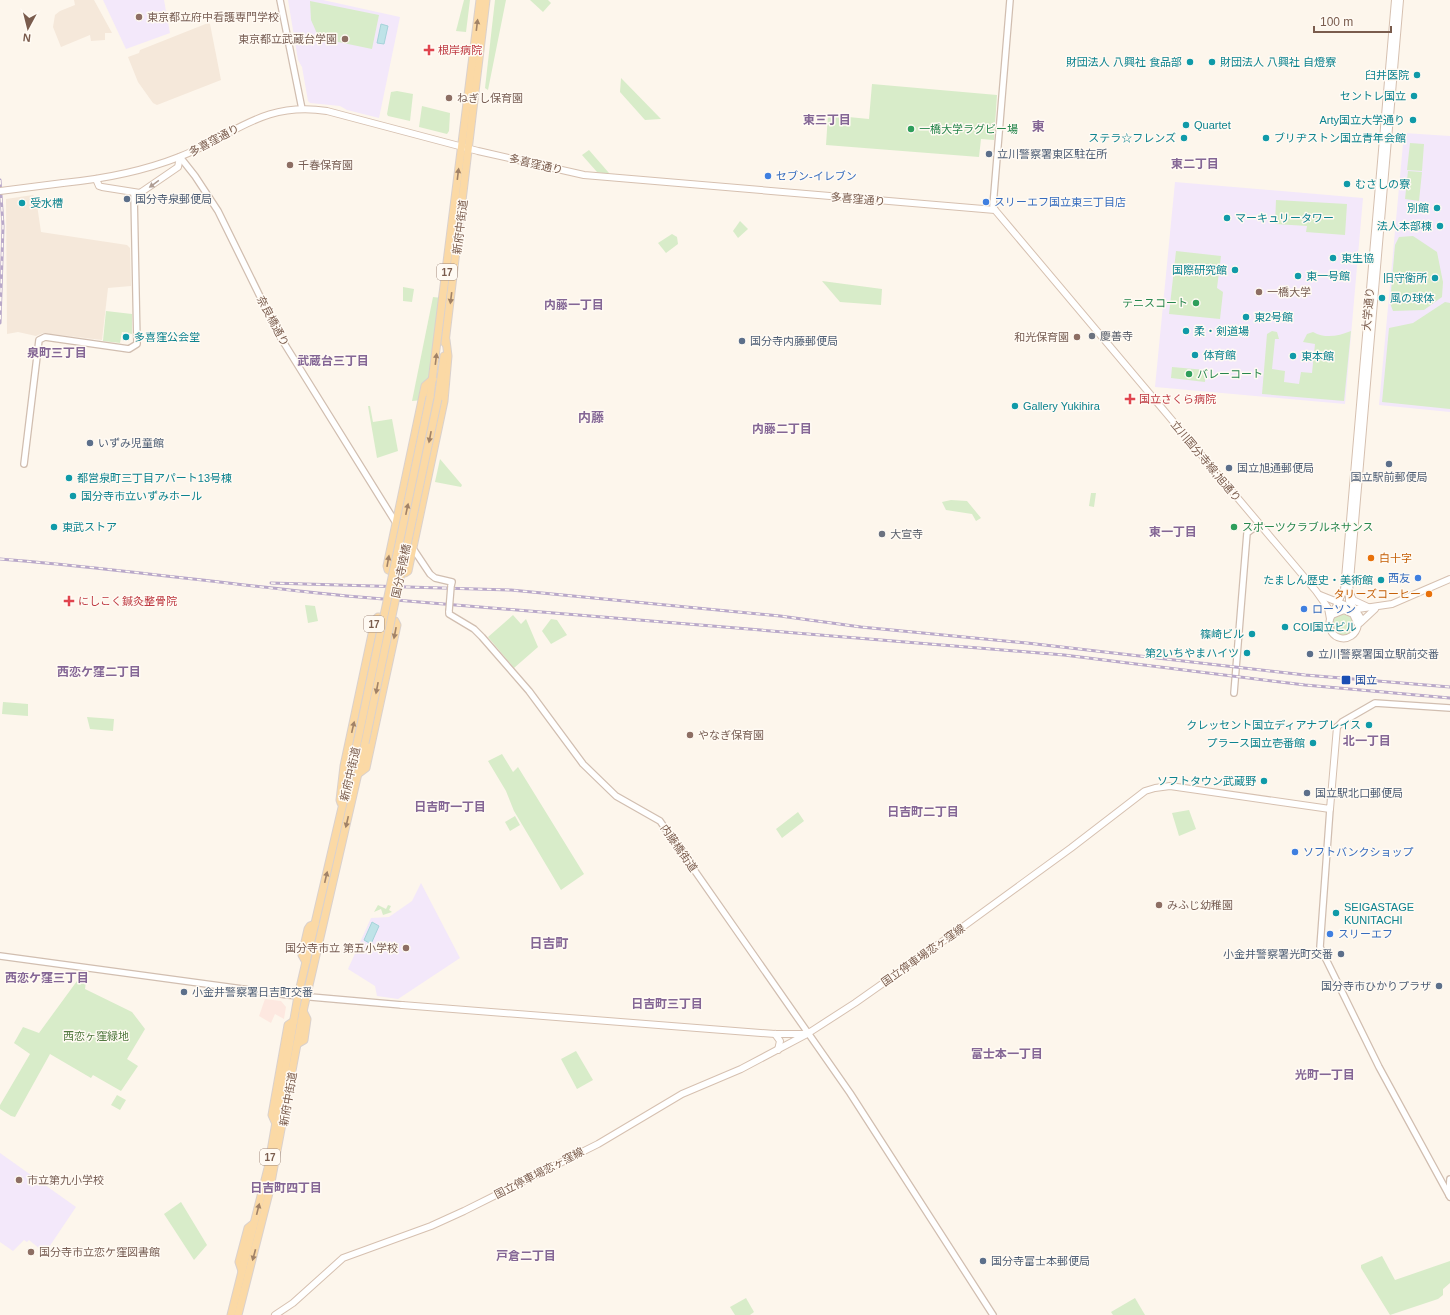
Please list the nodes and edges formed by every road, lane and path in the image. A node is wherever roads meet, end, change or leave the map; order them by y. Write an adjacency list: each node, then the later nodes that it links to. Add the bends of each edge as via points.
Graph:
1 (280, 0): 7 (street)
2 (480, 0): 8 (main road, 新府中街道 / 17, one-way to 2)
3 (486, 0): 8 (main road, 新府中街道 / 17)
4 (1010, 0): 13 (street, via 993,206)
5 (1395, 0): 22 (main road, 大学通り)
6 (1400, 0): 22 (main road, 大学通り)
7 (302, 109): 8 (main road, 多喜窪通り, via 326,111); 9 (main road, 多喜窪通り, via 264,115)
8 (465, 148): 13 (main road, 多喜窪通り, via 584,175 616,179); 14 (main road, 新府中街道 / 17, one-way to 14); 15 (main road, 新府中街道 / 17, one-way to 8)
9 (180, 157): 10 (main road, 多喜窪通り, via 138,172); 12 (main road, one-way to 12, via 178,166 145,190); 18 (street, 奈良橋通り, via 218,211 279,336)
10 (96, 179): 11 (main road, 多喜窪通り, bridge); 12 (main road, via 99,186)
11 (0, 191)
12 (134, 193): 17 (street, via 138,344 129,349 45,337 39,340)
13 (995, 210): 19 (main road, 立川国分寺線;旭通り)
14 (446, 340): 16 (main road, 新府中街道 / 17); 20 (main road, 17, one-way to 20, via 448,356 444,401)
15 (433, 379): 16 (main road, 新府中街道 / 17); 18 (main road, 17, via 424,388)
16 (434, 398): 34 (main road, 国分寺陸橋 / 17, bridge)
17 (24, 464)
18 (396, 524): 20 (street); 20 (main road, 17, one-way to 18, via 407,573 387,569)
19 (1259, 524): 23 (main road, 立川国分寺線;旭通り); 31 (street, via 1247,533)
20 (413, 550): 44 (street, 内藤橋街道, bridge, via 430,574 435,578 452,582 449,614 474,629 489,644 529,691 583,764 616,796 660,821)
21 (1450, 579): 25 (main road)
22 (1347, 592): 23 (main road, via 1338,598); 24 (main road, 大学通り); 25 (main road, via 1364,606); 26 (main road, 大学通り, via 1349,601)
23 (1319, 595): 24 (main road); 28 (main road, 立川国分寺線;旭通り)
24 (1339, 603): 26 (main road); 28 (main road, 大学通り)
25 (1378, 607): 26 (main road); 29 (main road)
26 (1355, 609): 27 (main road); 29 (main road, 大学通り)
27 (1344, 610): 28 (main road); 30 (main road, via 1355,617)
28 (1331, 617): 30 (main road, via 1331,632 1338,638 1351,636)
29 (1362, 620): 30 (main road)
30 (1357, 628)
31 (1234, 693)
32 (1450, 708): 33 (street, via 1375,703)
33 (1337, 727): 37 (main road)
34 (362, 741): 35 (main road, 新府中街道 / 17); 36 (main road, 新府中街道 / 17)
35 (358, 774): 36 (main road, 17, one-way to 35, via 340,800 344,766 375,620 378,617 395,621 397,625 366,768); 38 (main road, 新府中街道 / 17, one-way to 38)
36 (342, 807): 40 (main road, 新府中街道 / 17, one-way to 36)
37 (1330, 808): 44 (main road, 国立停車場恋ヶ窪線, via 1170,786 1151,789 855,1003); 47 (street, via 1320,947 1379,1066)
38 (332, 882): 40 (main road, 新府中街道 / 17, via 319,920 303,991); 41 (main road, 新府中街道 / 17)
39 (0, 956): 40 (street)
40 (298, 996): 41 (street); 48 (main road, 新府中街道 / 17, one-way to 40, via 255,1223 276,1124)
41 (307, 997): 42 (street); 49 (main road, 新府中街道 / 17, one-way to 49, via 276,1162)
42 (402, 1005): 43 (main road)
43 (775, 1034): 44 (main road); 45 (main road, via 780,1041)
44 (807, 1034): 45 (main road, 国立停車場恋ヶ窪線); 51 (street, 内藤橋街道, via 843,1082)
45 (778, 1050): 50 (main road, 国立停車場恋ヶ窪線, via 682,1094 598,1144 448,1219 346,1256 293,1303)
46 (1450, 1179): 47 (street)
47 (1449, 1196)
48 (231, 1315)
49 (238, 1315)
50 (275, 1315)
51 (993, 1315)

